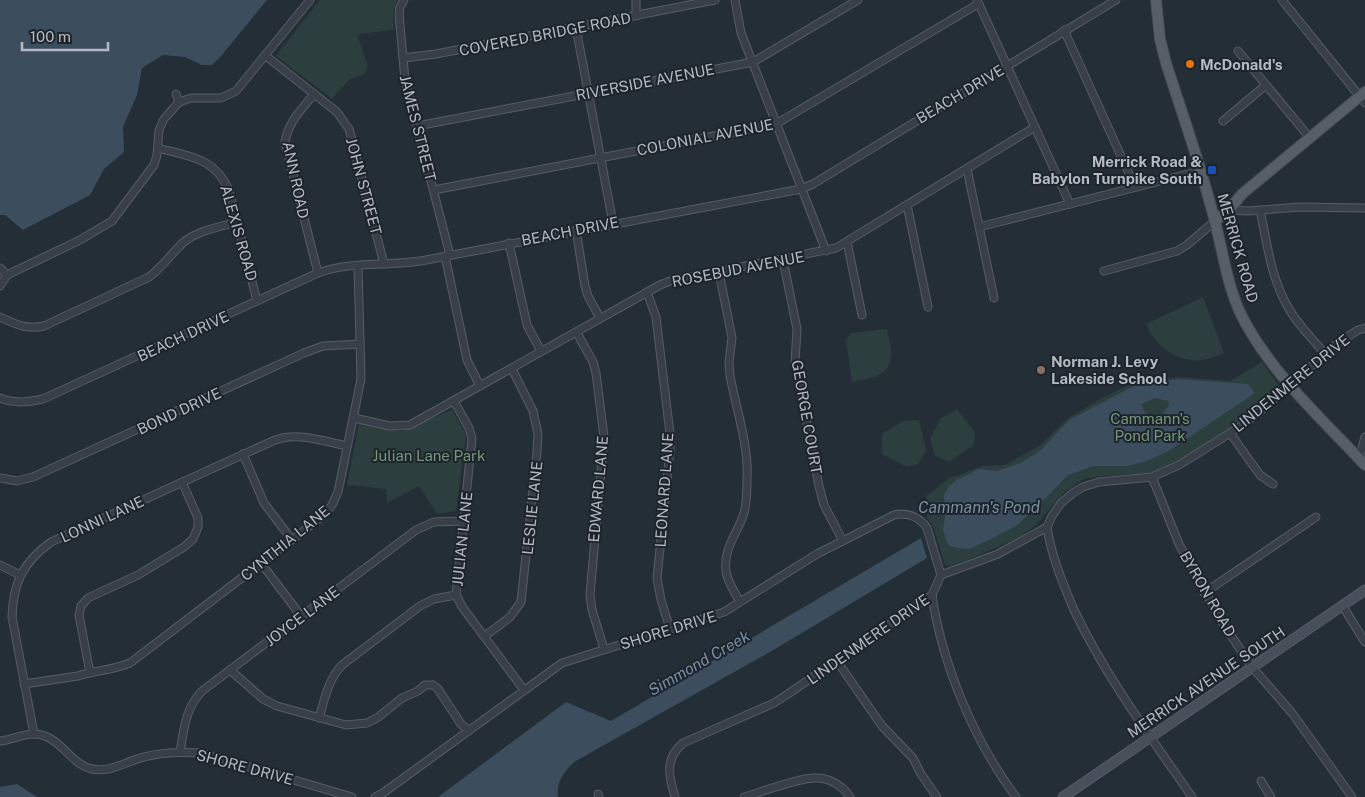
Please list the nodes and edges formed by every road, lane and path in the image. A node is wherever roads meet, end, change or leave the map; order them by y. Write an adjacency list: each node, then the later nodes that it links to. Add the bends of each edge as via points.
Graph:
1 (310, 0): 15 (street)
2 (404, 0): 16 (street, JAMES STREET, via 399,14)
3 (636, 0): 11 (street)
4 (715, 0): 11 (street, COVERED BRIDGE ROAD)
5 (735, 0): 17 (street, via 739,25)
6 (858, 0): 17 (street, RIVERSIDE AVENUE)
7 (1116, 0): 13 (street, BEACH DRIVE)
8 (1156, 0): 33 (main road, MERRICK ROAD, via 1166,63)
9 (1282, 0): 23 (street)
10 (978, 2): 18 (street); 26 (street, COLONIAL AVENUE)
11 (636, 16): 12 (street, COVERED BRIDGE ROAD)
12 (576, 28): 16 (street, COVERED BRIDGE ROAD); 20 (street)
13 (1064, 30): 18 (street, BEACH DRIVE); 34 (street)
14 (1238, 51): 19 (street)
15 (266, 56): 22 (street, JOHN STREET); 24 (street, via 242,85 229,95)
16 (403, 58): 27 (street, JAMES STREET, via 405,80)
17 (753, 62): 20 (street, RIVERSIDE AVENUE); 26 (street)
18 (1007, 65): 28 (street); 35 (street, BEACH DRIVE)
19 (1266, 85): 25 (street); 29 (street)
20 (588, 93): 27 (street, RIVERSIDE AVENUE); 31 (street)
21 (176, 94): 24 (street)
22 (314, 94): 52 (street, JOHN STREET, via 337,112 348,129); 57 (street, ANN ROAD, via 290,124 285,143)
23 (1363, 97): 29 (main road)
24 (179, 102): 30 (street, via 161,124)
25 (1222, 121)
26 (776, 124): 31 (street, COLONIAL AVENUE); 35 (street)
27 (418, 126): 36 (street, JAMES STREET)
28 (1035, 127): 32 (street, ROSEBUD AVENUE); 37 (street)
29 (1310, 138): 40 (main road, via 1242,194)
30 (158, 148): 43 (street, ALEXIS ROAD, via 203,161 219,172 229,190); 58 (street, via 152,170 112,221)
31 (601, 158): 36 (street, COLONIAL AVENUE); 44 (street)
32 (967, 169): 38 (street, ROSEBUD AVENUE); 45 (street)
33 (1200, 171): 34 (street); 42 (main road, MERRICK ROAD)
34 (1135, 188): 37 (street)
35 (801, 189): 44 (street, BEACH DRIVE); 49 (street)
36 (434, 190): 50 (street, JAMES STREET)
37 (1070, 204): 45 (street)
38 (907, 205): 47 (street, ROSEBUD AVENUE); 63 (street)
39 (1365, 208): 41 (street)
40 (1229, 210): 41 (street); 42 (main road)
41 (1260, 210): 71 (street, via 1281,293 1293,315)
42 (1215, 221): 55 (street, via 1177,251); 73 (main road, MERRICK ROAD, via 1238,308 1258,344)
43 (237, 222): 62 (street, ALEXIS ROAD); 65 (street, via 193,236 149,278 44,326 26,328)
44 (613, 223): 46 (street, BEACH DRIVE)
45 (979, 227): 61 (street)
46 (576, 230): 48 (street, BEACH DRIVE); 66 (street, via 585,286)
47 (847, 242): 49 (street, ROSEBUD AVENUE); 64 (street)
48 (509, 243): 50 (street, BEACH DRIVE); 70 (street, via 527,325)
49 (826, 251): 51 (street, ROSEBUD AVENUE)
50 (447, 256): 52 (street, BEACH DRIVE); 74 (street, JAMES STREET, via 467,360)
51 (783, 260): 56 (street, ROSEBUD AVENUE); 91 (street, GEORGE COURT, via 797,329 795,362 819,486 824,505)
52 (384, 264): 53 (street, BEACH DRIVE)
53 (358, 266): 57 (street, BEACH DRIVE); 69 (street, CYNTHIA LANE)
54 (0, 268): 58 (street)
55 (1104, 271)
56 (719, 272): 60 (street, ROSEBUD AVENUE, via 670,281); 100 (street, via 732,338 730,376 748,463 744,511 726,556 728,579)
57 (318, 273): 62 (street, BEACH DRIVE)
58 (7, 275): 59 (street)
59 (0, 286)
60 (647, 292): 66 (street, ROSEBUD AVENUE); 103 (street, LEONARD LANE, via 656,317 670,434 657,578)
61 (994, 298)
62 (258, 301): 75 (street, BEACH DRIVE, via 44,399 28,402)
63 (928, 307)
64 (862, 315)
65 (0, 317)
66 (600, 318): 68 (street, ROSEBUD AVENUE)
67 (1365, 328): 71 (street, LINDENMERE DRIVE, via 1346,337)
68 (576, 333): 70 (street, ROSEBUD AVENUE); 106 (street, EDWARD LANE, via 596,373 604,437 590,595)
69 (360, 344): 77 (street, CYNTHIA LANE, via 361,379); 84 (street, BOND DRIVE, via 329,346 304,353 33,478 17,481)
70 (541, 351): 72 (street, ROSEBUD AVENUE)
71 (1325, 354): 73 (street, LINDENMERE DRIVE)
72 (512, 369): 74 (street, ROSEBUD AVENUE); 104 (street, LESLIE LANE, via 533,411 538,452 520,602 510,617)
73 (1290, 385): 78 (street, LINDENMERE DRIVE); 82 (main road, MERRICK ROAD)
74 (480, 386): 76 (street, ROSEBUD AVENUE)
75 (0, 400)
76 (454, 401): 77 (street, ROSEBUD AVENUE, via 404,426); 88 (street, JULIAN LANE, via 472,438)
77 (354, 418): 80 (street, CYNTHIA LANE)
78 (1230, 433): 83 (street, LINDENMERE DRIVE, via 1179,465); 86 (street, via 1260,475)
79 (1365, 437): 82 (street)
80 (347, 446): 81 (street, LONNI LANE, via 292,436); 90 (street, CYNTHIA LANE, via 338,492 332,505)
81 (242, 454): 85 (street, LONNI LANE); 90 (street, via 264,503)
82 (1362, 462)
83 (1152, 477): 89 (street, LINDENMERE DRIVE, via 1099,482 1083,487 1061,503); 97 (street, BYRON ROAD, via 1179,544)
84 (0, 478)
85 (182, 482): 94 (street, LONNI LANE, via 51,542); 110 (street, via 198,518 193,539 138,574 88,598 81,606 79,615)
86 (1273, 484)
87 (1316, 517): 97 (street)
88 (463, 520): 98 (street, JULIAN LANE); 102 (street, JOYCE LANE, via 434,522 416,530)
89 (1047, 527): 95 (street, via 998,554); 116 (street, via 1066,590 1087,636 1113,682)
90 (292, 540): 92 (street, CYNTHIA LANE)
91 (843, 541): 95 (street, SHORE DRIVE, via 894,515 909,514 927,528); 100 (street, SHORE DRIVE)
92 (261, 563): 102 (street); 110 (street, CYNTHIA LANE, via 130,663)
93 (0, 565): 94 (street)
94 (20, 575): 111 (street, LONNI LANE, via 13,596 12,617)
95 (941, 575): 99 (street, LINDENMERE DRIVE)
96 (1365, 590): 101 (street, MERRICK AVENUE SOUTH)
97 (1204, 593): 108 (street, BYRON ROAD)
98 (456, 594): 104 (street, JULIAN LANE); 113 (street, via 420,606 342,665 330,681)
99 (932, 595): 107 (street, LINDENMERE DRIVE); 126 (street, via 936,622 959,693 990,755)
100 (740, 602): 103 (street, SHORE DRIVE, via 715,616)
101 (1342, 605): 105 (street); 108 (street, MERRICK AVENUE SOUTH)
102 (301, 616): 109 (street, JOYCE LANE)
103 (670, 629): 106 (street, SHORE DRIVE)
104 (484, 636): 112 (street, JULIAN LANE)
105 (1365, 642)
106 (604, 649): 112 (street, SHORE DRIVE, via 562,663)
107 (837, 661): 122 (street, LINDENMERE DRIVE, via 774,704 689,740 678,748 669,767); 125 (street, via 882,726 913,758)
108 (1252, 667): 116 (street, MERRICK AVENUE SOUTH); 130 (street, BYRON ROAD, via 1292,713)
109 (230, 670): 113 (street, via 263,699); 118 (street, JOYCE LANE, via 202,691 192,704 185,720)
110 (90, 673): 111 (street, CYNTHIA LANE)
111 (24, 684): 115 (street, LONNI LANE)
112 (524, 690): 114 (street, SHORE DRIVE)
113 (319, 718): 114 (street, via 346,725 362,724 429,685 438,689)
114 (468, 730): 121 (street, SHORE DRIVE)
115 (34, 734): 117 (street); 118 (street, SHORE DRIVE, via 55,741 75,762 94,770 112,768 146,756)
116 (1151, 737): 127 (street, MERRICK AVENUE SOUTH); 128 (street)
117 (0, 741)
118 (180, 752): 120 (street, SHORE DRIVE, via 215,756)
119 (1261, 781): 129 (street)
120 (352, 797)
121 (375, 797)
122 (676, 797)
123 (744, 797): 124 (street, via 817,778 835,783)
124 (850, 797)
125 (937, 797)
126 (1016, 797)
127 (1063, 797)
128 (1192, 797)
129 (1271, 797)
130 (1352, 797)

